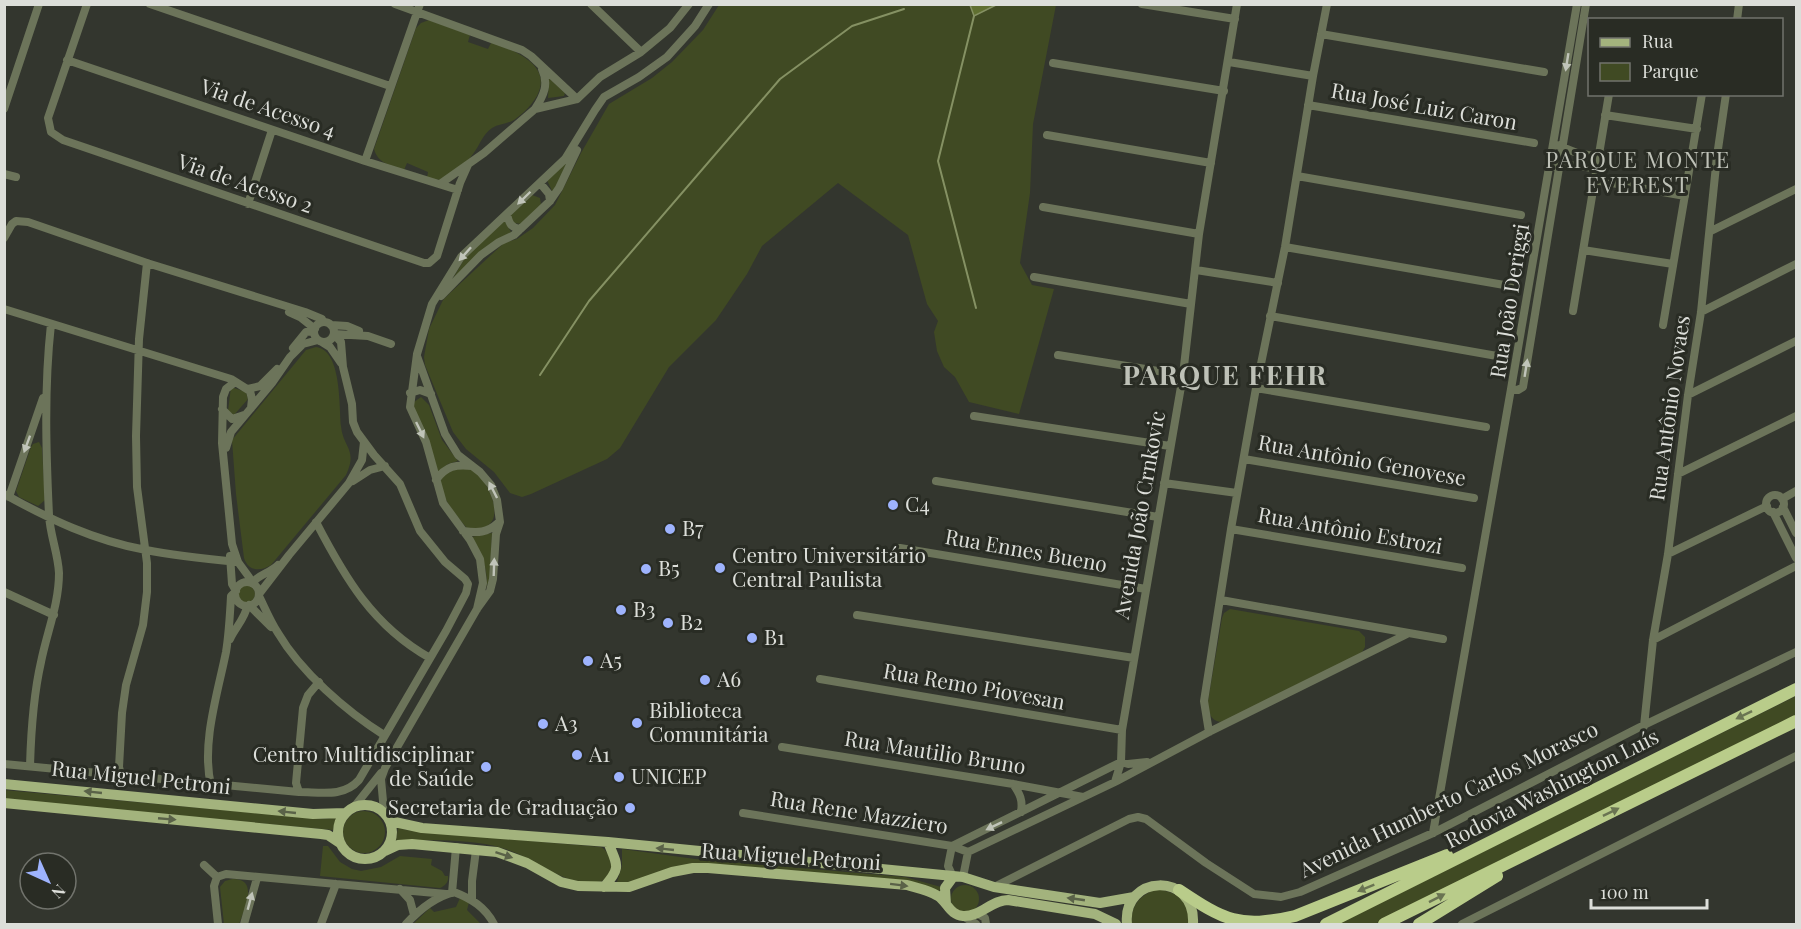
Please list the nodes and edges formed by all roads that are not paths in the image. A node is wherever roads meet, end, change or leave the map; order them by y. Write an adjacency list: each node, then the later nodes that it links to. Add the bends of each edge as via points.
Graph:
1 (39, 4): 30 (street)
2 (87, 4): 17 (street)
3 (150, 4): 23 (street)
4 (395, 4): 13 (street)
5 (591, 4): 16 (street)
6 (689, 4): 16 (street, via 670,28)
7 (709, 4): 35 (street, via 667,57 604,97)
8 (1142, 4): 14 (street)
9 (1237, 4): 14 (street, Avenida João Crnkovic)
10 (1327, 4): 15 (street)
11 (1577, 4): 38 (street, Rua João Deriggi, one-way to 38)
12 (1586, 4): 38 (street, Rua João Deriggi)
13 (419, 8): 20 (street, via 511,45); 23 (street)
14 (1235, 19): 18 (street, Avenida João Crnkovic)
15 (1321, 34): 21 (street); 22 (street)
16 (641, 52): 28 (street, via 600,77)
17 (67, 60): 34 (street, Via de Acesso 4); 55 (street, Via de Acesso 2, via 48,118 51,132 63,140)
18 (1228, 62): 22 (street); 24 (street, Avenida João Crnkovic)
19 (1053, 63): 24 (street)
20 (541, 66): 28 (street); 31 (street, via 546,85)
21 (1544, 72)
22 (1313, 75): 29 (street)
23 (390, 86): 40 (street)
24 (1224, 91): 41 (street, Avenida João Crnkovic)
25 (1609, 96): 32 (street)
26 (1702, 96): 33 (street)
27 (1726, 96): 60 (street, Rua Antônio Novaes)
28 (577, 99): 31 (street)
29 (1308, 105): 37 (street, Rua José Luiz Caron); 46 (street)
30 (4, 109)
31 (535, 109): 42 (street)
32 (1605, 115): 33 (street); 39 (street)
33 (1696, 129): 53 (street)
34 (272, 130): 40 (street, Via de Acesso 4); 55 (street)
35 (584, 130): 49 (street, via 565,159); 54 (street)
36 (1047, 135): 41 (street)
37 (1534, 144)
38 (1557, 145): 39 (street); 43 (street, Rua João Deriggi)
39 (1599, 157): 44 (street)
40 (365, 161): 50 (street, Via de Acesso 4)
41 (1211, 163): 61 (street, Avenida João Crnkovic)
42 (468, 165): 50 (street); 52 (street)
43 (1554, 167): 44 (street); 190 (street, Rua João Deriggi)
44 (1596, 168): 48 (street)
45 (4, 174): 47 (street)
46 (1297, 176): 58 (street); 63 (street)
47 (16, 177)
48 (1594, 180): 53 (street); 64 (street)
49 (540, 183): 54 (street); 57 (street, one-way to 57)
50 (440, 184): 52 (street, Via de Acesso 4)
51 (1797, 189): 60 (street)
52 (458, 190): 55 (street, Via de Acesso 2, via 437,256 420,263)
53 (1685, 196): 66 (street)
54 (550, 201): 59 (street)
55 (248, 204)
56 (1043, 207): 61 (street)
57 (507, 214): 59 (street, via 511,225); 78 (street, one-way to 78, via 461,257)
58 (1521, 215)
59 (520, 229): 78 (street, via 488,249 461,274)
60 (1711, 231): 76 (street, Rua Antônio Novaes)
61 (1199, 234): 68 (street, Avenida João Crnkovic)
62 (4, 238): 65 (street, via 12,224 21,220)
63 (1286, 247): 70 (street); 71 (street)
64 (1583, 250): 66 (street); 75 (street)
65 (147, 263): 73 (street); 88 (street)
66 (1673, 264): 80 (street)
67 (1797, 264): 76 (street)
68 (1196, 270): 70 (street); 72 (street, Avenida João Crnkovic)
69 (1034, 277): 72 (street)
70 (1278, 283): 77 (street)
71 (1510, 286)
72 (1191, 304): 96 (street, Avenida João Crnkovic)
73 (279, 305): 81 (street, via 313,315); 82 (street)
74 (4, 309): 79 (street)
75 (1573, 311)
76 (1701, 312): 104 (street, Rua Antônio Novaes)
77 (1270, 316): 91 (street); 98 (street)
78 (427, 319): 89 (street)
79 (51, 324): 88 (street); 100 (street)
80 (1663, 325)
81 (329, 327): 82 (street, via 318,325); 83 (street); 85 (street, via 331,339); 87 (street)
82 (314, 330): 85 (street); 92 (street, via 301,337)
83 (363, 335): 86 (street); 87 (street, via 350,338)
84 (1797, 340): 104 (street)
85 (320, 341): 92 (street, via 303,344); 94 (street, via 330,347)
86 (391, 344)
87 (342, 347): 94 (street)
88 (139, 350): 95 (street); 136 (street, via 137,487)
89 (417, 354): 102 (street); 103 (street)
90 (1058, 355): 96 (street)
91 (1497, 356)
92 (290, 357): 93 (street)
93 (282, 367): 99 (street, via 260,386); 105 (street)
94 (343, 367): 111 (street, via 353,422)
95 (198, 369): 97 (street); 101 (street, via 218,381)
96 (1182, 375): 112 (street, Avenida João Crnkovic)
97 (235, 382): 99 (street); 101 (street)
98 (1256, 388): 110 (street); 113 (street)
99 (248, 389): 105 (street)
100 (46, 392): 124 (street, one-way to 124); 129 (street)
101 (224, 392): 106 (street)
102 (410, 393): 103 (street, via 420,390); 118 (street, one-way to 118, via 410,407 426,442)
103 (431, 394): 116 (street, via 450,445)
104 (1688, 395): 117 (street, Rua Antônio Novaes)
105 (251, 408): 107 (street)
106 (222, 409): 107 (street, via 232,419); 114 (street)
107 (244, 415): 114 (street, via 229,434)
108 (974, 416): 112 (street)
109 (1797, 416): 117 (street)
110 (1486, 428)
111 (364, 442): 115 (street); 120 (street, via 362,460)
112 (1170, 446): 121 (street, Avenida João Crnkovic)
113 (1244, 459): 123 (street); 125 (street, Rua Antônio Genovese)
114 (225, 460): 140 (street)
115 (385, 466): 120 (street, via 369,470); 159 (street, via 400,484 420,531 468,584)
116 (472, 466): 118 (street, via 453,465); 131 (street, one-way to 116, via 495,491)
117 (1678, 474): 137 (street, Rua Antônio Novaes)
118 (436, 480): 133 (street, via 443,503)
119 (936, 481): 128 (street)
120 (350, 483): 130 (street)
121 (1164, 483): 123 (street); 128 (street, Avenida João Crnkovic)
122 (1797, 491): 126 (street)
123 (1237, 493): 132 (street)
124 (7, 495): 129 (street)
125 (1474, 498)
126 (1783, 503): 127 (street, via 1779,512); 127 (street, via 1778,495 1772,496 1767,500); 134 (street)
127 (1770, 509): 137 (street); 139 (street)
128 (1158, 517): 144 (street, Avenida João Crnkovic)
129 (49, 518): 136 (street); 151 (street, via 59,573)
130 (316, 522): 138 (street); 159 (street, via 350,584 390,629)
131 (500, 522): 133 (street, via 480,533); 150 (street, one-way to 131, via 490,591)
132 (1231, 529): 142 (street, Rua Antônio Estrozi); 148 (street)
133 (463, 531): 150 (street, via 482,567)
134 (1797, 533)
135 (900, 548): 144 (street, Rua Ennes Bueno)
136 (144, 550): 140 (street); 176 (street, via 146,607 126,685 118,768)
137 (1668, 554): 156 (street, Rua Antônio Novaes)
138 (289, 555): 143 (street); 147 (street)
139 (1797, 558)
140 (233, 562): 143 (street); 145 (street, via 232,584)
141 (1797, 566): 156 (street)
142 (1462, 568)
143 (252, 583): 145 (street, via 240,584); 147 (street)
144 (1146, 589): 160 (street, Avenida João Crnkovic)
145 (236, 591): 149 (street, via 238,602); 157 (street, via 231,596)
146 (4, 592): 151 (street)
147 (259, 595): 149 (street); 153 (street)
148 (1221, 600): 154 (street); 167 (street, via 1204,701)
149 (248, 606): 153 (street); 157 (street)
150 (477, 609): 175 (street)
151 (54, 615): 174 (street, via 34,694)
152 (857, 615): 160 (street)
153 (278, 634): 162 (street)
154 (1407, 634): 155 (street); 167 (street)
155 (1443, 639)
156 (1653, 640): 165 (street, Rua Antônio Novaes)
157 (227, 645): 180 (street, via 210,742)
158 (1797, 652): 165 (street, Avenida Humberto Carlos Morasco)
159 (430, 658): 168 (street)
160 (1134, 658): 166 (street, Avenida João Crnkovic)
161 (820, 680): 166 (street, Rua Remo Piovesan)
162 (319, 682): 168 (street); 181 (street, via 303,708 296,783)
163 (1797, 689): 189 (highway, Rodovia Washington Luís, one-way to 189)
164 (1797, 721): 191 (highway, one-way to 164)
165 (1644, 726): 190 (street, Avenida Humberto Carlos Morasco)
166 (1122, 730): 172 (street, Avenida João Crnkovic)
167 (1209, 732): 171 (street)
168 (384, 735): 181 (street, via 359,780 349,789 339,793)
169 (782, 747): 179 (street, Rua Mautilio Bruno)
170 (1797, 756): 227 (street)
171 (1164, 757): 172 (street, via 1142,763); 177 (street)
172 (1121, 762): 177 (street, Avenida João Crnkovic); 182 (street)
173 (4, 764): 174 (street)
174 (30, 766): 176 (street)
175 (386, 768): 185 (street); 188 (street, via 381,779)
176 (121, 775): 180 (street)
177 (1115, 782): 183 (street)
178 (4, 784): 185 (main road, Rua Miguel Petroni, one-way to 178, via 313,814)
179 (1013, 784): 182 (street, Rua Mautilio Bruno); 186 (street, via 1020,794)
180 (211, 785): 181 (street)
181 (299, 792)
182 (1062, 792): 183 (street, Rua Mautilio Bruno); 186 (street)
183 (1083, 797): 198 (street)
184 (4, 803): 193 (main road, Rua Miguel Petroni, one-way to 193, via 321,834)
185 (349, 810): 188 (main road, via 375,806); 193 (main road, via 339,822)
186 (1021, 812): 194 (street, one-way to 194)
187 (743, 813): 194 (street, Rua Rene Mazziero)
188 (387, 816): 192 (main road, Rua Miguel Petroni, via 422,828); 197 (main road, via 392,831)
189 (1518, 827): 207 (highway, one-way to 207, via 1269,924 1227,919); 224 (highway, Rodovia Washington Luís)
190 (1433, 832): 205 (street, Avenida Humberto Carlos Morasco, via 1281,897 1254,894 1138,817)
191 (1557, 838): 225 (highway, one-way to 191); 226 (highway)
192 (608, 842): 201 (main road, Rua Miguel Petroni, one-way to 192); 204 (main road, via 618,865)
193 (340, 843): 197 (main road, via 355,858 376,857)
194 (952, 846): 198 (street, Rua Rene Mazziero); 201 (street, via 948,866)
195 (456, 847): 196 (main road, Rua Miguel Petroni); 197 (main road, Rua Miguel Petroni, via 412,844); 208 (street)
196 (476, 850): 204 (main road, Rua Miguel Petroni, one-way to 204, via 513,857 561,882); 210 (street)
197 (385, 851)
198 (968, 852): 201 (street)
199 (204, 866): 200 (street)
200 (217, 877): 202 (street, via 226,874); 215 (street, via 214,886)
201 (958, 877): 205 (main road, Rua Miguel Petroni); 211 (main road, via 945,888)
202 (257, 878): 203 (street); 216 (street, one-way to 202)
203 (336, 884): 206 (street); 217 (street)
204 (604, 887): 211 (main road, Rua Miguel Petroni, one-way to 211, via 629,886 682,870 708,868 907,885 936,895)
205 (994, 887): 209 (main road, Rua Miguel Petroni, one-way to 205, via 1100,903); 212 (main road, via 996,898)
206 (400, 889): 208 (street); 213 (street, via 411,900)
207 (1179, 890): 209 (main road, Rua Miguel Petroni, via 1150,886); 223 (main road, via 1191,906)
208 (449, 893): 210 (street); 213 (street)
209 (1134, 897): 222 (main road, via 1128,906)
210 (472, 899): 219 (street)
211 (946, 905): 214 (main road, Rua Miguel Petroni, via 954,914)
212 (992, 905): 214 (main road, Rua Miguel Petroni); 221 (main road, Rua Miguel Petroni, via 1008,900 1095,914)
213 (414, 915): 218 (street)
214 (977, 919): 220 (street, via 985,918)
215 (218, 924)
216 (244, 924)
217 (321, 924)
218 (406, 924)
219 (494, 924)
220 (986, 924)
221 (1116, 924)
222 (1127, 924)
223 (1193, 924)
224 (1326, 924)
225 (1384, 924)
226 (1419, 924)
227 (1462, 924)

